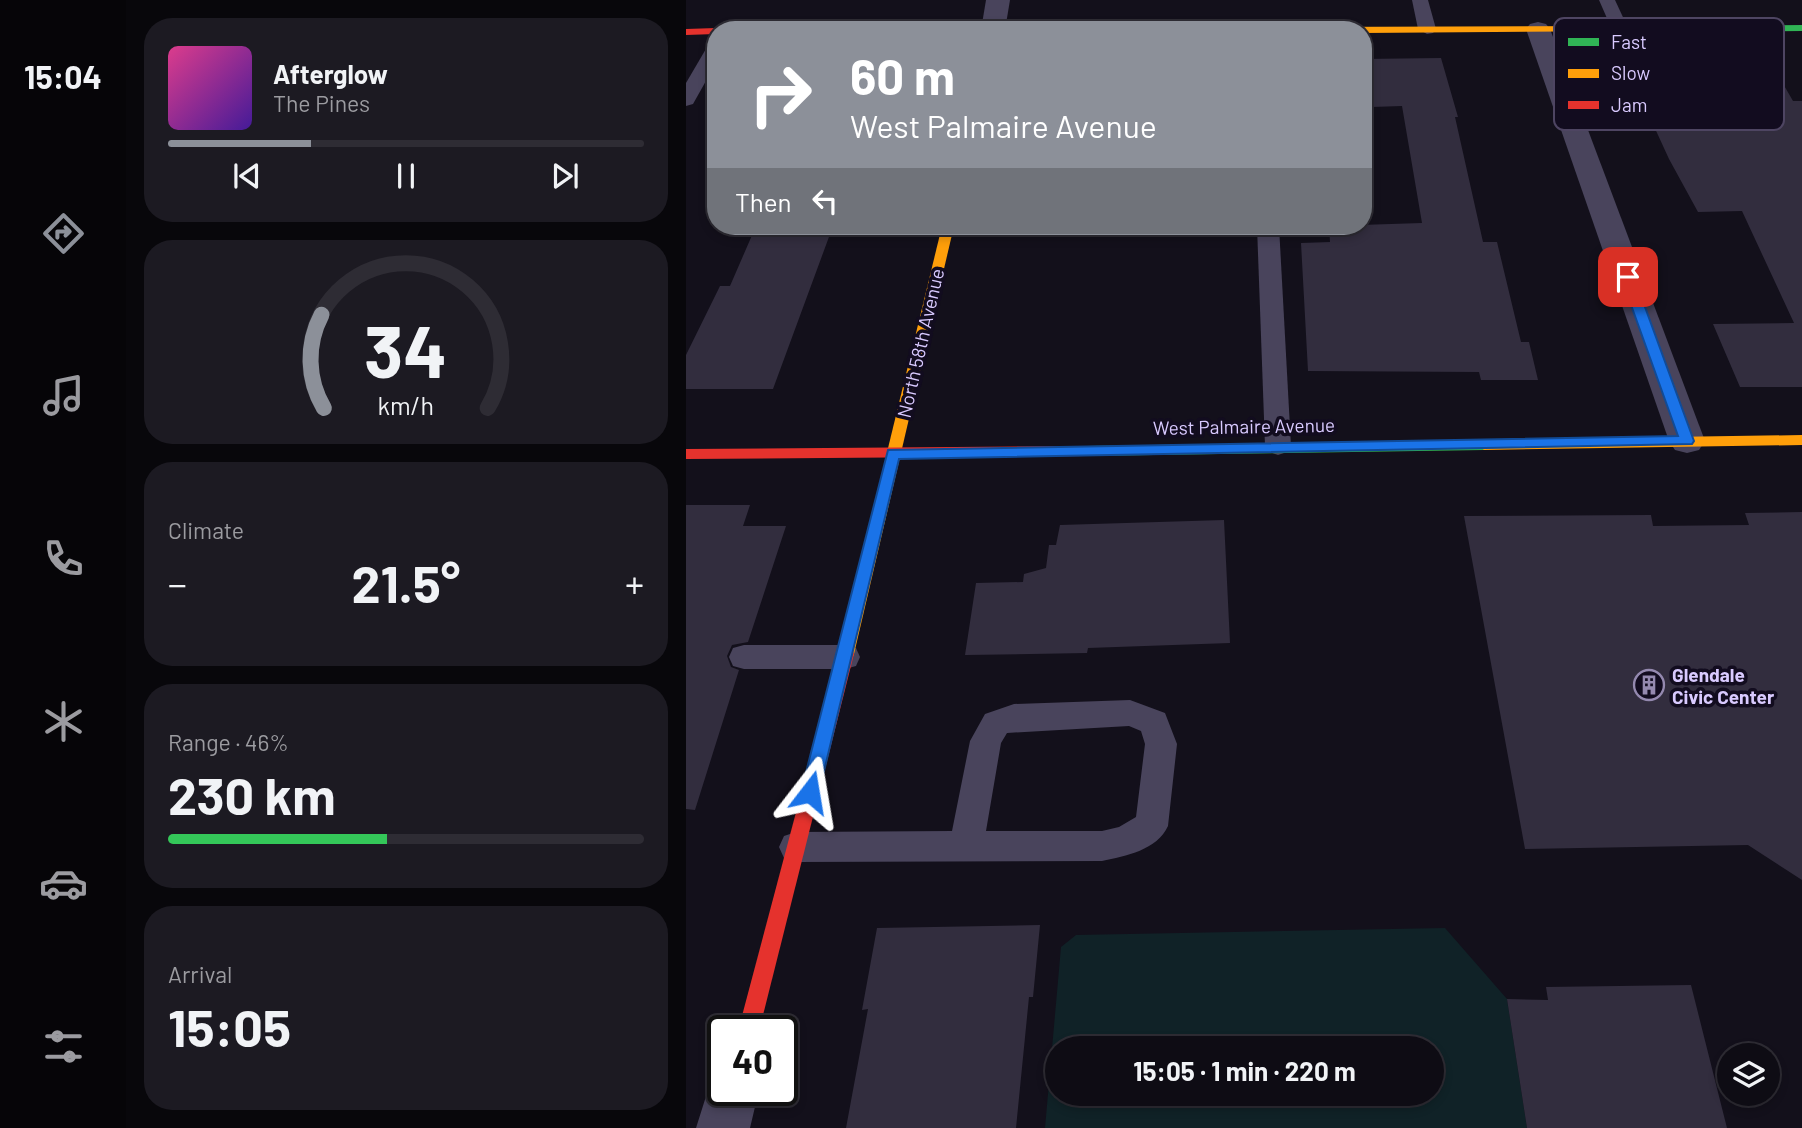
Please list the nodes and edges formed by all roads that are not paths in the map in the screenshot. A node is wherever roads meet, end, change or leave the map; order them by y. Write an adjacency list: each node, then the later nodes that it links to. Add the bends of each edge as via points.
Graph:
1 (999, 0): 5 (street)
2 (1420, 0): 9 (lane)
3 (1607, 0): 4 (lane)
4 (1615, 18)
5 (995, 21)
6 (1784, 28): 7 (street)
7 (1802, 28)
8 (1372, 29): 9 (street)
9 (1427, 29): 10 (street)
10 (1538, 29): 11 (street); 15 (street)
11 (1554, 29)
12 (686, 32): 13 (street)
13 (707, 32)
14 (707, 62): 16 (lane)
15 (1554, 73)
16 (686, 100)
17 (1575, 130): 21 (street)
18 (945, 235): 24 (street, North 58th Avenue)
19 (1268, 235): 22 (lane)
20 (1802, 440): 21 (street, West Palmaire Avenue)
21 (1687, 441): 22 (street, West Palmaire Avenue)
22 (1278, 446): 24 (street, West Palmaire Avenue)
23 (686, 454): 24 (street, West Palmaire Avenue)
24 (893, 454): 26 (street, North 58th Avenue)
25 (744, 657): 26 (lane)
26 (845, 657): 27 (street, North 58th Avenue)
27 (796, 846): 28 (lane); 29 (street, North 58th Avenue)
28 (966, 846): 28 (lane, via 1102,846 1125,841 1151,826 1161,744 1154,722 1130,713 1014,717 996,723 986,741)
29 (752, 1015)
30 (729, 1106): 31 (street)
31 (723, 1128)

